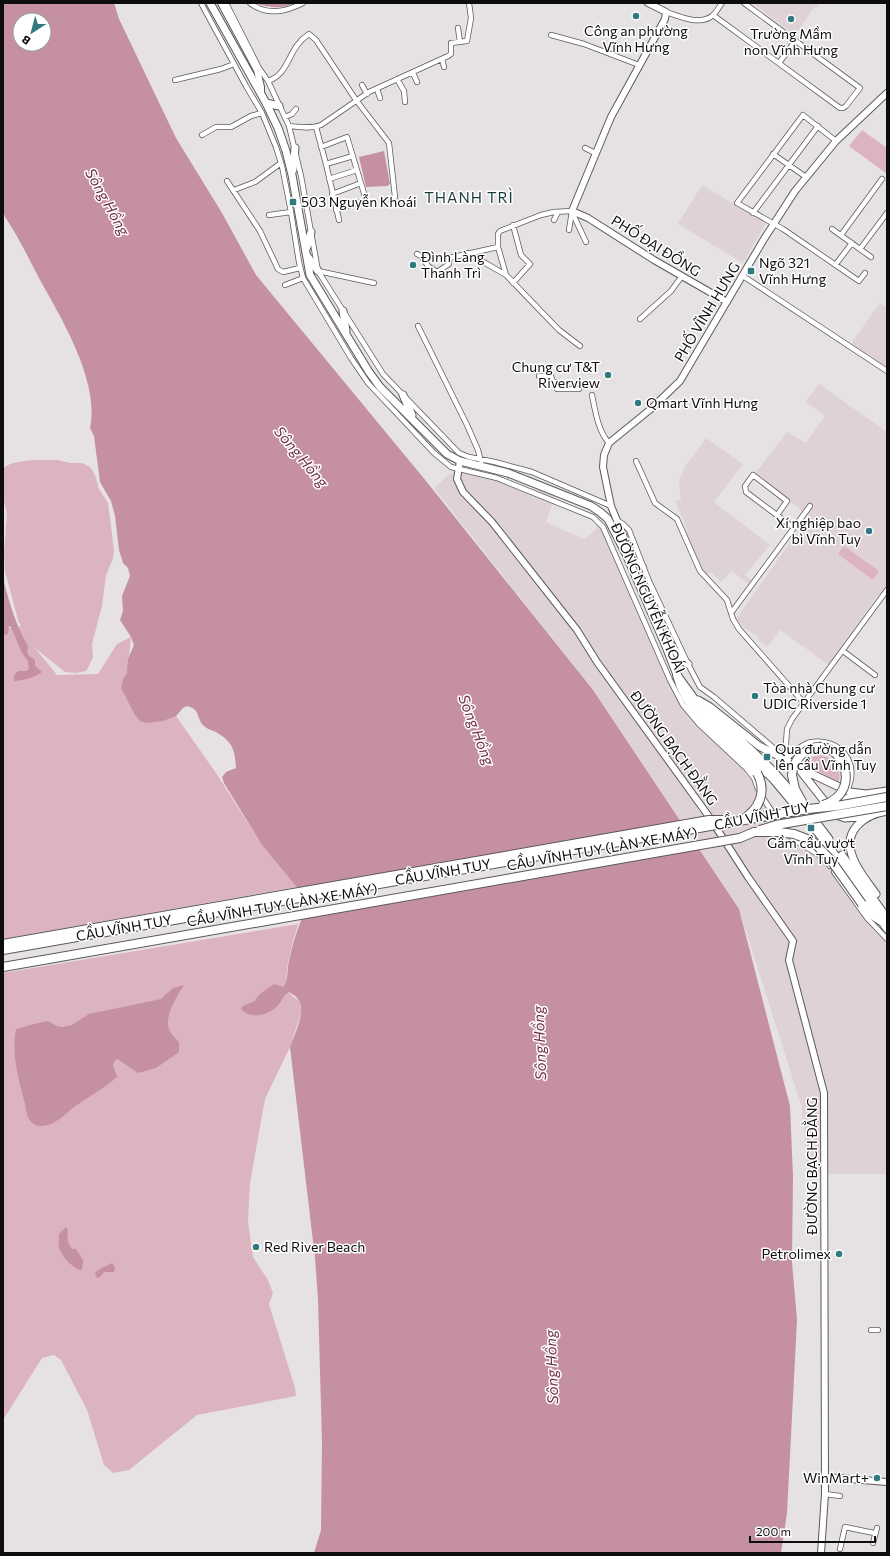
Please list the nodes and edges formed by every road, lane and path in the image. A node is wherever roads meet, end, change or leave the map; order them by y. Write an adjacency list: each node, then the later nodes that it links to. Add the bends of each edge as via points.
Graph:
1 (201, 3): 19 (street, ĐƯỜNG NGUYỄN KHOÁI)
2 (210, 3): 31 (main road, ĐƯỜNG NGUYỄN KHOÁI)
3 (221, 3): 22 (street, ĐƯỜNG NGUYỄN KHOÁI)
4 (226, 3): 22 (street, ĐƯỜNG NGUYỄN KHOÁI)
5 (250, 3): 6 (street, via 263,10 275,12 285,11)
6 (303, 3)
7 (469, 3): 16 (street, via 467,41)
8 (648, 3): 11 (street)
9 (722, 3): 12 (street)
10 (744, 3): 15 (street)
11 (666, 12): 12 (street, via 698,21); 20 (street, via 665,19)
12 (713, 15): 18 (street)
13 (458, 28): 16 (street)
14 (550, 36): 20 (street, via 584,44)
15 (795, 41): 18 (street); 18 (street, via 860,88 844,108 840,108)
16 (460, 42): 17 (street, via 452,43 451,54)
17 (442, 59): 21 (street); 23 (street)
18 (779, 63)
19 (234, 64): 25 (street); 39 (street, ĐƯỜNG NGUYỄN KHOÁI)
20 (639, 65): 49 (street, via 611,116)
21 (444, 67)
22 (258, 69): 26 (street, ĐƯỜNG NGUYỄN KHOÁI); 31 (street, ĐƯỜNG NGUYỄN KHOÁI)
23 (413, 73): 24 (street); 27 (street)
24 (397, 79): 29 (street); 35 (street, via 404,91)
25 (175, 80)
26 (268, 81): 34 (street, via 281,73 301,39 309,34 316,40); 37 (street, ĐƯỜNG NGUYỄN KHOÁI)
27 (417, 82)
28 (362, 85): 32 (street)
29 (377, 89): 32 (street); 33 (street)
30 (887, 93): 45 (street, PHỐ VĨNH HƯNG)
31 (261, 94): 36 (main road, ĐƯỜNG NGUYỄN KHOÁI)
32 (367, 94): 34 (street)
33 (380, 98)
34 (356, 100): 43 (street, via 332,119); 64 (street, via 388,144)
35 (405, 102)
36 (266, 103): 37 (main road); 56 (main road, ĐƯỜNG NGUYỄN KHOÁI, via 278,128)
37 (279, 106): 40 (street, ĐƯỜNG NGUYỄN KHOÁI)
38 (296, 109): 40 (street, via 292,114)
39 (262, 113): 44 (street, via 231,127 216,128); 52 (street, ĐƯỜNG NGUYỄN KHOÁI)
40 (285, 116): 41 (street, ĐƯỜNG NGUYỄN KHOÁI)
41 (289, 126): 43 (street); 47 (street, ĐƯỜNG NGUYỄN KHOÁI)
42 (818, 126): 45 (street); 50 (street, via 803,115); 54 (street)
43 (316, 127): 46 (street)
44 (202, 135)
45 (836, 140): 57 (street, PHỐ VĨNH HƯNG)
46 (321, 147): 51 (street, via 347,137); 53 (street)
47 (295, 148): 56 (main road); 78 (street, ĐƯỜNG NGUYỄN KHOÁI)
48 (585, 148): 49 (street)
49 (595, 153): 66 (street)
50 (773, 154): 54 (street); 69 (street, via 737,203)
51 (353, 156): 53 (street); 55 (street)
52 (281, 164): 62 (street, via 255,182); 67 (street, ĐƯỜNG NGUYỄN KHOÁI)
53 (326, 164): 58 (street)
54 (789, 165): 57 (street); 69 (street)
55 (357, 170): 58 (street); 61 (street)
56 (292, 175): 84 (main road, ĐƯỜNG NGUYỄN KHOÁI)
57 (806, 177): 74 (street, PHỐ VĨNH HƯNG)
58 (329, 178): 63 (street)
59 (882, 179): 79 (street)
60 (227, 181): 62 (street)
61 (361, 183): 63 (street); 65 (street, via 366,200)
62 (234, 190): 89 (street, via 260,231 278,269 284,272)
63 (332, 194): 65 (street)
64 (395, 197)
65 (336, 210): 72 (street)
66 (572, 211): 68 (street, PHỐ ĐẠI ĐỒNG); 77 (street); 80 (street); 93 (street, PHỐ ĐẠI ĐỒNG, via 588,218)
67 (291, 212): 71 (street); 89 (street, ĐƯỜNG NGUYỄN KHOÁI)
68 (558, 212): 73 (street); 75 (street, PHỐ ĐẠI ĐỒNG)
69 (753, 213): 74 (street)
70 (887, 213): 83 (street)
71 (269, 215)
72 (339, 220)
73 (554, 220)
74 (774, 223): 88 (street); 94 (street, PHỐ VĨNH HƯNG)
75 (513, 225): 82 (street, PHỐ ĐẠI ĐỒNG, via 499,232); 97 (street, via 521,255 530,264)
76 (832, 229): 79 (street)
77 (569, 230)
78 (311, 232): 84 (main road); 90 (street, ĐƯỜNG NGUYỄN KHOÁI)
79 (841, 235): 81 (street)
80 (586, 242)
81 (852, 243): 83 (street); 88 (street)
82 (498, 247): 85 (street); 92 (street)
83 (860, 249): 87 (street)
84 (307, 253): 90 (main road); 103 (main road, ĐƯỜNG NGUYỄN KHOÁI, via 310,275)
85 (468, 253): 86 (street, via 449,258 449,264 437,272); 92 (street)
86 (417, 254)
87 (871, 257)
88 (836, 264): 91 (street, via 859,281)
89 (300, 268): 95 (street, ĐƯỜNG NGUYỄN KHOÁI)
90 (318, 271): 96 (street); 100 (street, ĐƯỜNG NGUYỄN KHOÁI)
91 (865, 273)
92 (506, 275): 97 (street)
93 (682, 276): 99 (street, PHỐ ĐẠI ĐỒNG); 101 (street, via 671,291)
94 (743, 276): 99 (street, PHỐ VĨNH HƯNG); 105 (street)
95 (303, 278): 98 (street); 115 (street, ĐƯỜNG NGUYỄN KHOÁI, via 342,345 368,383 434,453)
96 (374, 283)
97 (513, 283): 104 (street, via 560,330)
98 (285, 285)
99 (727, 302): 111 (street, PHỐ VĨNH HƯNG, via 680,381)
100 (343, 312): 103 (main road); 108 (street, ĐƯỜNG NGUYỄN KHOÁI, via 376,364)
101 (640, 319)
102 (418, 326): 114 (street, via 467,425)
103 (347, 336): 110 (main road, ĐƯỜNG NGUYỄN KHOÁI, via 380,387)
104 (580, 346)
105 (887, 371)
106 (540, 376): 107 (street, via 551,376 553,382 556,382 557,389)
107 (579, 389)
108 (403, 395): 110 (main road); 114 (street, ĐƯỜNG NGUYỄN KHOÁI, via 455,450)
109 (592, 395): 111 (street, via 604,438)
110 (413, 419): 112 (main road, ĐƯỜNG NGUYỄN KHOÁI, via 447,454)
111 (609, 443): 116 (street, via 603,467)
112 (460, 461): 114 (main road, ĐƯỜNG NGUYỄN KHOÁI); 115 (street, ĐƯỜNG BẠCH ĐẰNG)
113 (636, 461): 124 (street, via 655,503 677,519 700,571 727,600)
114 (481, 463): 116 (street, ĐƯỜNG NGUYỄN KHOÁI, via 532,472); 121 (main road, ĐƯỜNG NGUYỄN KHOÁI, via 591,506 608,519)
115 (458, 470): 148 (street, ĐƯỜNG NGUYỄN KHOÁI, via 497,478 598,520 683,705 699,724 747,769 754,778 766,806 786,833 828,862 867,918); 155 (street, ĐƯỜNG BẠCH ĐẰNG, via 457,479 464,492 495,526 577,630 793,941 789,960 824,1093)
116 (611, 506): 119 (street)
117 (810, 506): 120 (street)
118 (777, 515): 118 (street, via 787,501 753,474 745,486 746,492); 120 (street)
119 (618, 521): 121 (street, via 628,547); 122 (street, ĐƯỜNG NGUYỄN KHOÁI, via 629,530)
120 (794, 528): 124 (street)
121 (626, 554): 122 (street); 125 (main road, ĐƯỜNG NGUYỄN KHOÁI)
122 (644, 567): 127 (street, ĐƯỜNG NGUYỄN KHOÁI)
123 (887, 590): 126 (street)
124 (731, 613): 131 (street, via 742,632)
125 (665, 644): 127 (main road, via 670,644); 128 (main road, ĐƯỜNG NGUYỄN KHOÁI)
126 (843, 651): 129 (street); 131 (street)
127 (688, 664): 132 (street, ĐƯỜNG NGUYỄN KHOÁI, via 700,687)
128 (677, 675): 130 (main road, ĐƯỜNG NGUYỄN KHOÁI); 143 (highway, bridge, via 685,698 701,719 750,764 760,779 762,795 759,803 748,816)
129 (875, 675)
130 (696, 700): 132 (main road, via 710,707 750,740); 140 (main road, ĐƯỜNG NGUYỄN KHOÁI, via 761,759); 146 (main road, ĐƯỜNG NGUYỄN KHOÁI, via 710,720 773,779)
131 (804, 703): 132 (street, via 787,729)
132 (785, 759): 133 (main road); 134 (street, via 805,744 824,742 836,746 844,753 851,766 852,780)
133 (797, 767): 134 (main road); 139 (main road)
134 (847, 790): 136 (main road)
135 (887, 791): 136 (main road)
136 (866, 794): 139 (main road, via 838,801)
137 (887, 797): 140 (highway, CẦU VĨNH TUY, bridge)
138 (887, 806): 144 (highway, CẦU VĨNH TUY, bridge, via 776,825)
139 (832, 808): 142 (main road, via 841,817)
140 (807, 809): 140 (highway, bridge, via 826,805 838,796 845,786 846,769 837,755 827,749 812,749 799,756 793,768 795,789); 143 (highway, CẦU VĨNH TUY, bridge); 146 (main road, ĐƯỜNG NGUYỄN KHOÁI, via 858,877)
141 (887, 811): 142 (main road)
142 (868, 816): 145 (main road, via 854,830 850,848 854,862)
143 (738, 822): 149 (highway, CẦU VĨNH TUY (LÀN XE MÁY), bridge, via 701,822); 150 (highway, CẦU VĨNH TUY, bridge)
144 (754, 832): 146 (highway, bridge, via 794,834 812,841 830,859 872,915); 151 (highway, CẦU VĨNH TUY, bridge); 152 (highway, CẦU VĨNH TUY (LÀN XE MÁY), bridge, via 740,838)
145 (887, 910)
146 (884, 919): 147 (main road, ĐƯỜNG NGUYỄN KHOÁI)
147 (887, 929)
148 (887, 939)
149 (3, 944)
150 (3, 950)
151 (3, 962)
152 (3, 967)
153 (871, 1330): 154 (street)
154 (878, 1330)
155 (825, 1476): 156 (street); 157 (street, ĐƯỜNG BẠCH ĐẰNG)
156 (887, 1482)
157 (825, 1494): 158 (street); 163 (street, ĐƯỜNG BẠCH ĐẰNG)
158 (840, 1496)
159 (877, 1528): 160 (street)
160 (874, 1533): 161 (street); 162 (street, via 845,1527)
161 (873, 1542)
162 (840, 1549)
163 (821, 1553)

